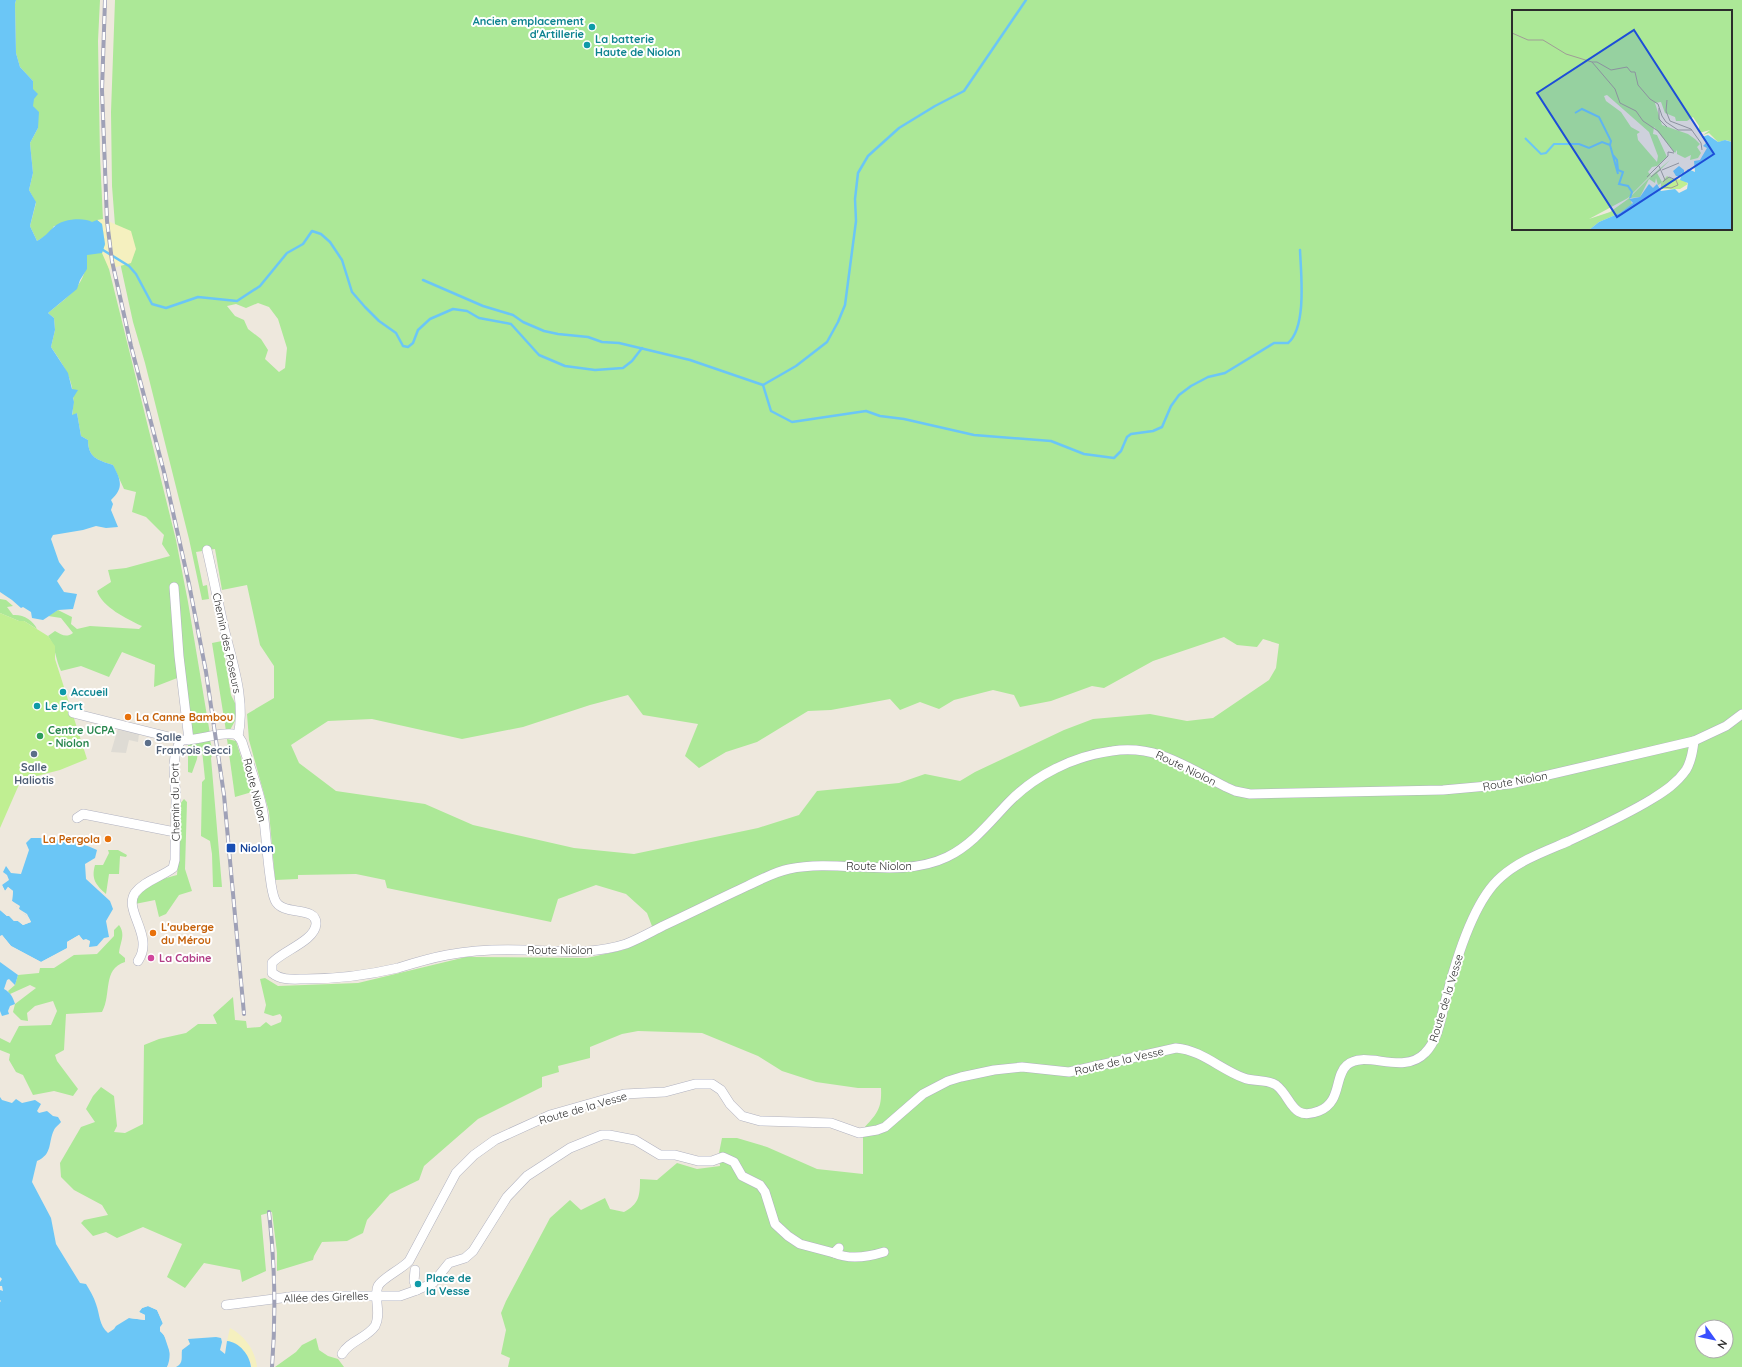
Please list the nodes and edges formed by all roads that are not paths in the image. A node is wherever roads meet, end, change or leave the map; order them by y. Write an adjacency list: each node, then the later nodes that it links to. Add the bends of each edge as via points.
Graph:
1 (207, 550): 5 (street, Chemin des Poseurs, via 240,704)
2 (174, 587): 6 (street)
3 (73, 713): 6 (street)
4 (1742, 714): 7 (street, Route Niolon, via 1715,732)
5 (238, 736): 6 (street, via 231,734); 7 (street, Route Niolon, via 263,811 275,901 283,908 309,913 316,922 307,939 272,964 272,973 287,979 323,979 363,974 469,951 503,949 580,952 608,948 628,943 787,869 810,866 904,867 931,863 947,857 972,840 1022,790 1044,774 1110,751 1151,751 1236,791 1250,794 1280,794 1443,790 1493,786)
6 (185, 740): 9 (street, Chemin du Port, via 176,749 173,763 176,797)
7 (1694, 741): 11 (street, Route de la Vesse, via 1687,768 1664,792 1614,820 1525,861 1499,878 1468,930 1457,959 1434,1041 1425,1054 1403,1063 1365,1060 1351,1063 1344,1069 1332,1100 1320,1111 1304,1113 1297,1110 1276,1086 1242,1078 1183,1048 1164,1050)
8 (77, 818): 9 (street, via 83,814)
9 (175, 832): 10 (street, Chemin du Port, via 173,868 141,887 133,897 132,902 144,942)
10 (138, 961)
11 (1075, 1071): 12 (street); 16 (street, Route de la Vesse, via 1022,1067 961,1077 916,1099 885,1126 859,1133 831,1123 760,1121 742,1116 721,1090 712,1084 696,1084 665,1092 624,1094 550,1115 495,1140 474,1155 456,1173 409,1261 380,1283)
12 (1063, 1078)
13 (884, 1252): 15 (street, Allée des Girelles, via 870,1256 841,1256 837,1250 800,1244 775,1224 765,1192 760,1185 742,1176 734,1162 723,1157 712,1161 698,1161 675,1155 660,1155 635,1140 602,1135 570,1148 527,1176 507,1197 474,1252 449,1263 433,1283)
14 (415, 1270): 15 (street, via 414,1281)
15 (417, 1290): 16 (street, Allée des Girelles, via 400,1296)
16 (377, 1296): 17 (street, Allée des Girelles, via 297,1296); 18 (street, via 378,1312 374,1326)
17 (226, 1305)
18 (342, 1354)

